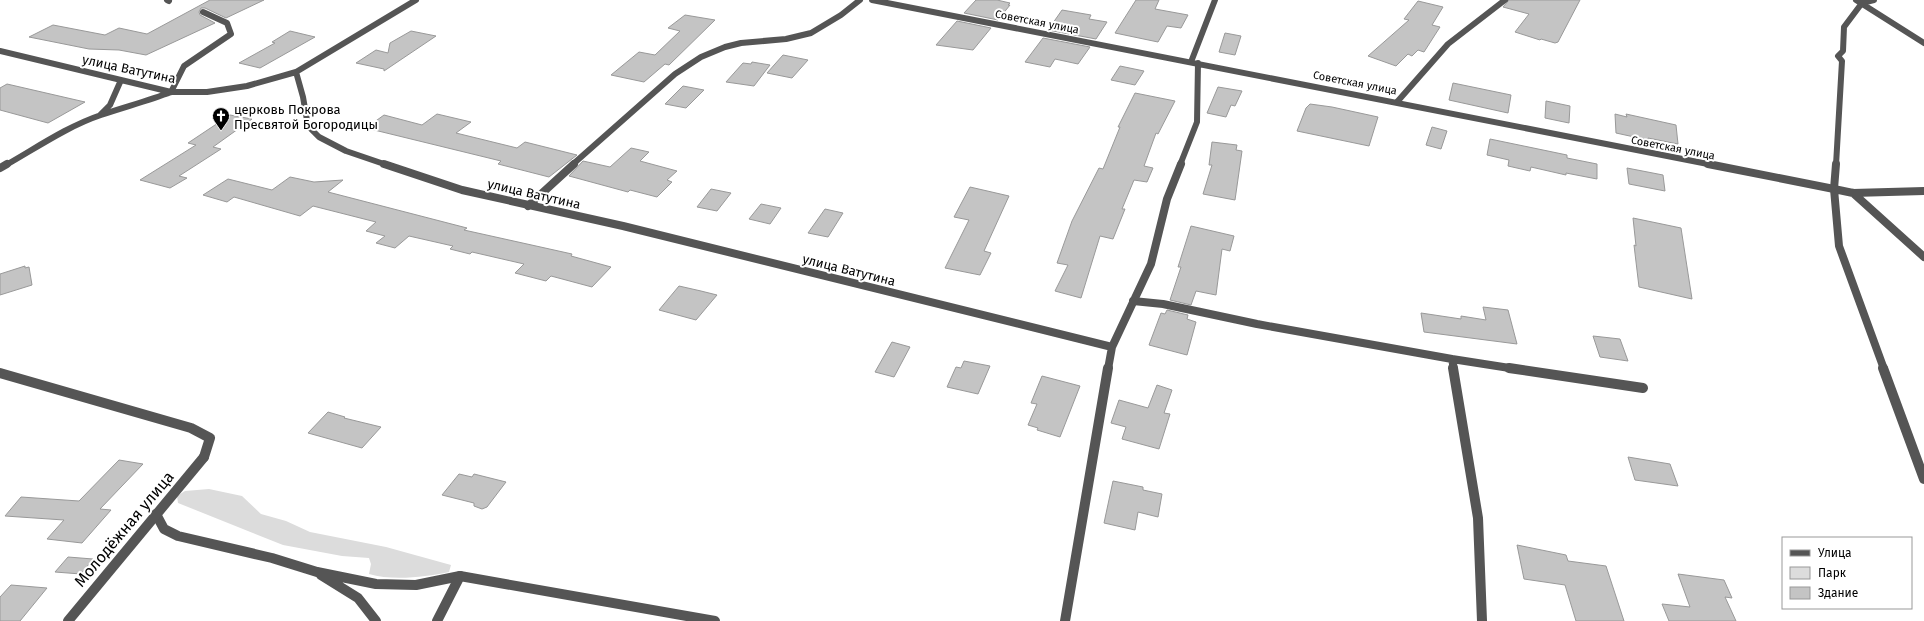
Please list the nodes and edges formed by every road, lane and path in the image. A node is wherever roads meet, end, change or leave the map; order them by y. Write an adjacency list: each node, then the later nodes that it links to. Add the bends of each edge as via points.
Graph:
1 (416, 0): 12 (street)
2 (860, 0): 21 (street, via 811,33 786,40 741,43 725,47 675,74)
3 (872, 0): 11 (street, Советская улица)
4 (1215, 0): 11 (street)
5 (1505, 0): 15 (street, via 1448,44)
6 (1874, 0): 7 (street)
7 (1859, 2): 9 (street); 18 (street, via 1844,26 1843,51 1838,56 1842,61)
8 (203, 12): 14 (street, via 227,23 231,34 184,66)
9 (1924, 43)
10 (0, 52): 13 (street, улица Ватутина)
11 (1194, 62): 15 (street, Советская улица); 23 (street, via 1197,122 1167,199 1151,264)
12 (296, 72): 14 (street, улица Ватутина, via 247,86 207,92); 21 (street, улица Ватутина, via 308,126 319,137 346,151 462,190)
13 (121, 80): 14 (street, улица Ватутина); 16 (street, via 110,105)
14 (171, 92): 16 (street)
15 (1397, 102): 18 (street, Советская улица)
16 (100, 115): 17 (street)
17 (0, 168)
18 (1834, 189): 20 (street, Советская улица); 28 (street, via 1839,246)
19 (1924, 190): 20 (street, Советская улица)
20 (1853, 193): 22 (street)
21 (528, 206): 24 (street, улица Ватутина, via 623,226)
22 (1924, 257)
23 (1133, 301): 24 (street); 25 (street, via 1163,304 1257,324)
24 (1112, 347): 36 (street)
25 (1452, 359): 27 (street); 37 (street, via 1478,518)
26 (0, 373): 29 (street, Молодёжная улица, via 42,382 130,411 196,429 210,438 204,457)
27 (1643, 388)
28 (1924, 478)
29 (156, 514): 30 (street, via 164,529 178,536 272,558); 32 (street, Молодёжная улица)
30 (317, 572): 31 (street, via 376,584 416,585); 33 (street, via 358,598)
31 (460, 576): 34 (street); 35 (street)
32 (68, 621)
33 (376, 621)
34 (437, 621)
35 (714, 621)
36 (1065, 621)
37 (1482, 621)

